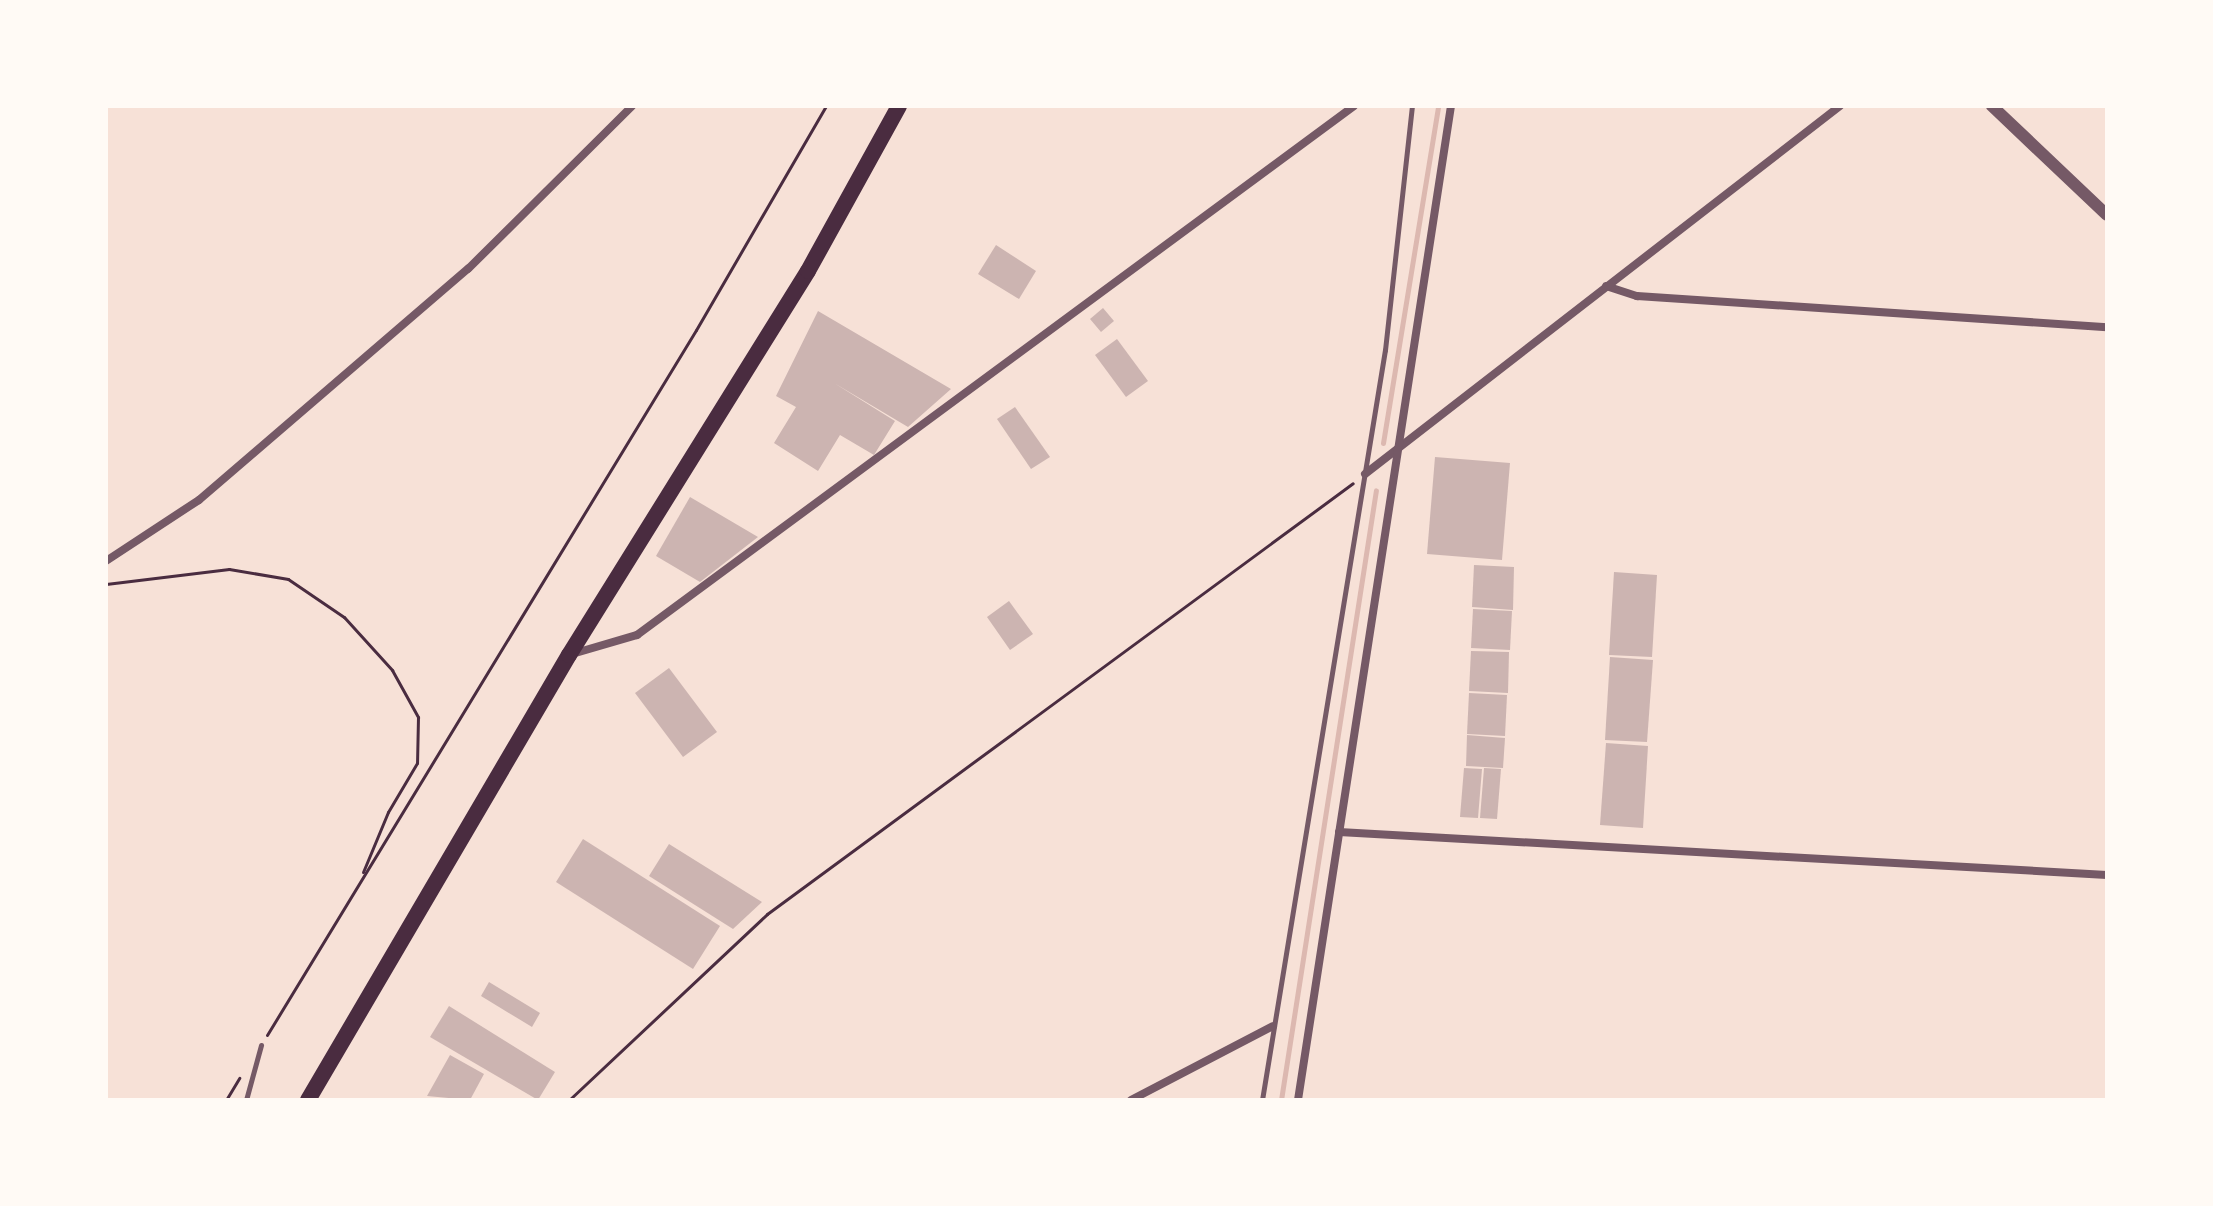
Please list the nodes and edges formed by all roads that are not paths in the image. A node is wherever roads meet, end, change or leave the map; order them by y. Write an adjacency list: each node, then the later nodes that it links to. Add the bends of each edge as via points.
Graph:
1 (632, 106): 13 (street, via 468,269 199,500)
2 (899, 106): 14 (main road, via 808,271)
3 (1354, 106): 14 (street, via 637,635)
4 (1412, 106): 12 (lane)
5 (1451, 106): 11 (street)
6 (1840, 106): 9 (street)
7 (1992, 106): 8 (street)
8 (2107, 215)
9 (1606, 286): 10 (street, via 1637,296); 11 (street)
10 (2107, 327)
11 (1400, 448): 12 (street); 15 (street)
12 (1365, 474): 17 (lane)
13 (106, 561)
14 (569, 655): 20 (main road)
15 (1339, 832): 16 (street); 23 (street)
16 (2107, 875)
17 (1273, 1026): 21 (street); 22 (lane)
18 (261, 1045): 19 (lane)
19 (246, 1100)
20 (308, 1100)
21 (1131, 1100)
22 (1262, 1100)
23 (1298, 1100)

